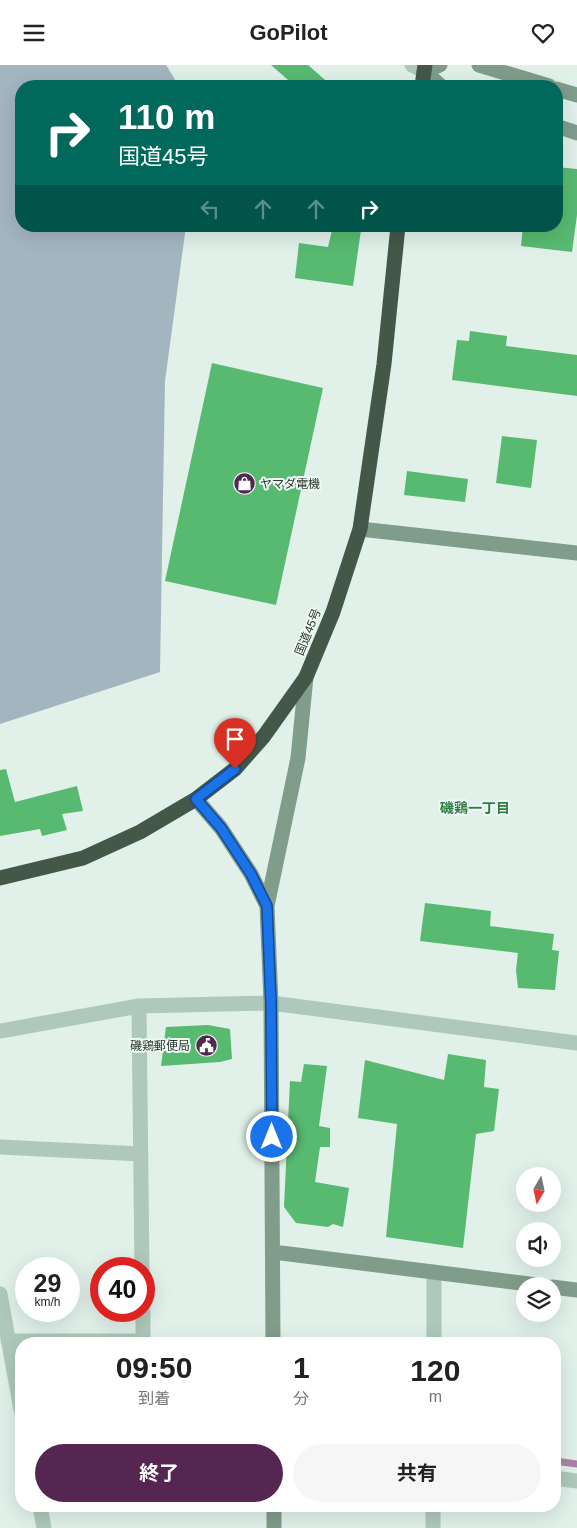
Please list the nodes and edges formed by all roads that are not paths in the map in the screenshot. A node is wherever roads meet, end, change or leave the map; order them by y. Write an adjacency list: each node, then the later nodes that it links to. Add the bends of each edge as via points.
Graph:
1 (440, 65): 3 (street)
2 (479, 65): 6 (street)
3 (420, 67): 4 (highway); 5 (street)
4 (421, 80)
5 (434, 80)
6 (529, 80)
7 (563, 91): 8 (street)
8 (577, 95)
9 (563, 128): 10 (street)
10 (577, 133)
11 (397, 232): 12 (highway, 国道45号, via 384,364)
12 (360, 529): 13 (street); 14 (highway, 国道45号, via 333,612)
13 (577, 553)
14 (306, 677): 15 (highway, 国道45号, via 264,736 235,769); 17 (street, via 298,758)
15 (196, 799): 16 (highway, 国道45号, via 140,832 83,858); 17 (street, via 221,828)
16 (0, 878)
17 (267, 906): 18 (street)
18 (271, 1003): 19 (street); 21 (street); 24 (street)
19 (139, 1006): 20 (street); 23 (street)
20 (0, 1031)
21 (577, 1043)
22 (0, 1147): 23 (street)
23 (141, 1154): 25 (street)
24 (273, 1252): 26 (street); 33 (street)
25 (142, 1257)
26 (434, 1272): 27 (street); 34 (street)
27 (516, 1282)
28 (561, 1288): 29 (street)
29 (577, 1290)
30 (0, 1295): 35 (street)
31 (143, 1322): 32 (street)
32 (143, 1337)
33 (273, 1337)
34 (434, 1337)
35 (8, 1341): 36 (street); 37 (street)
36 (15, 1341)
37 (15, 1378)
38 (561, 1479): 39 (street)
39 (577, 1481)
40 (41, 1512): 43 (street)
41 (274, 1512): 44 (street)
42 (433, 1512): 45 (street)
43 (44, 1528)
44 (274, 1528)
45 (433, 1528)

